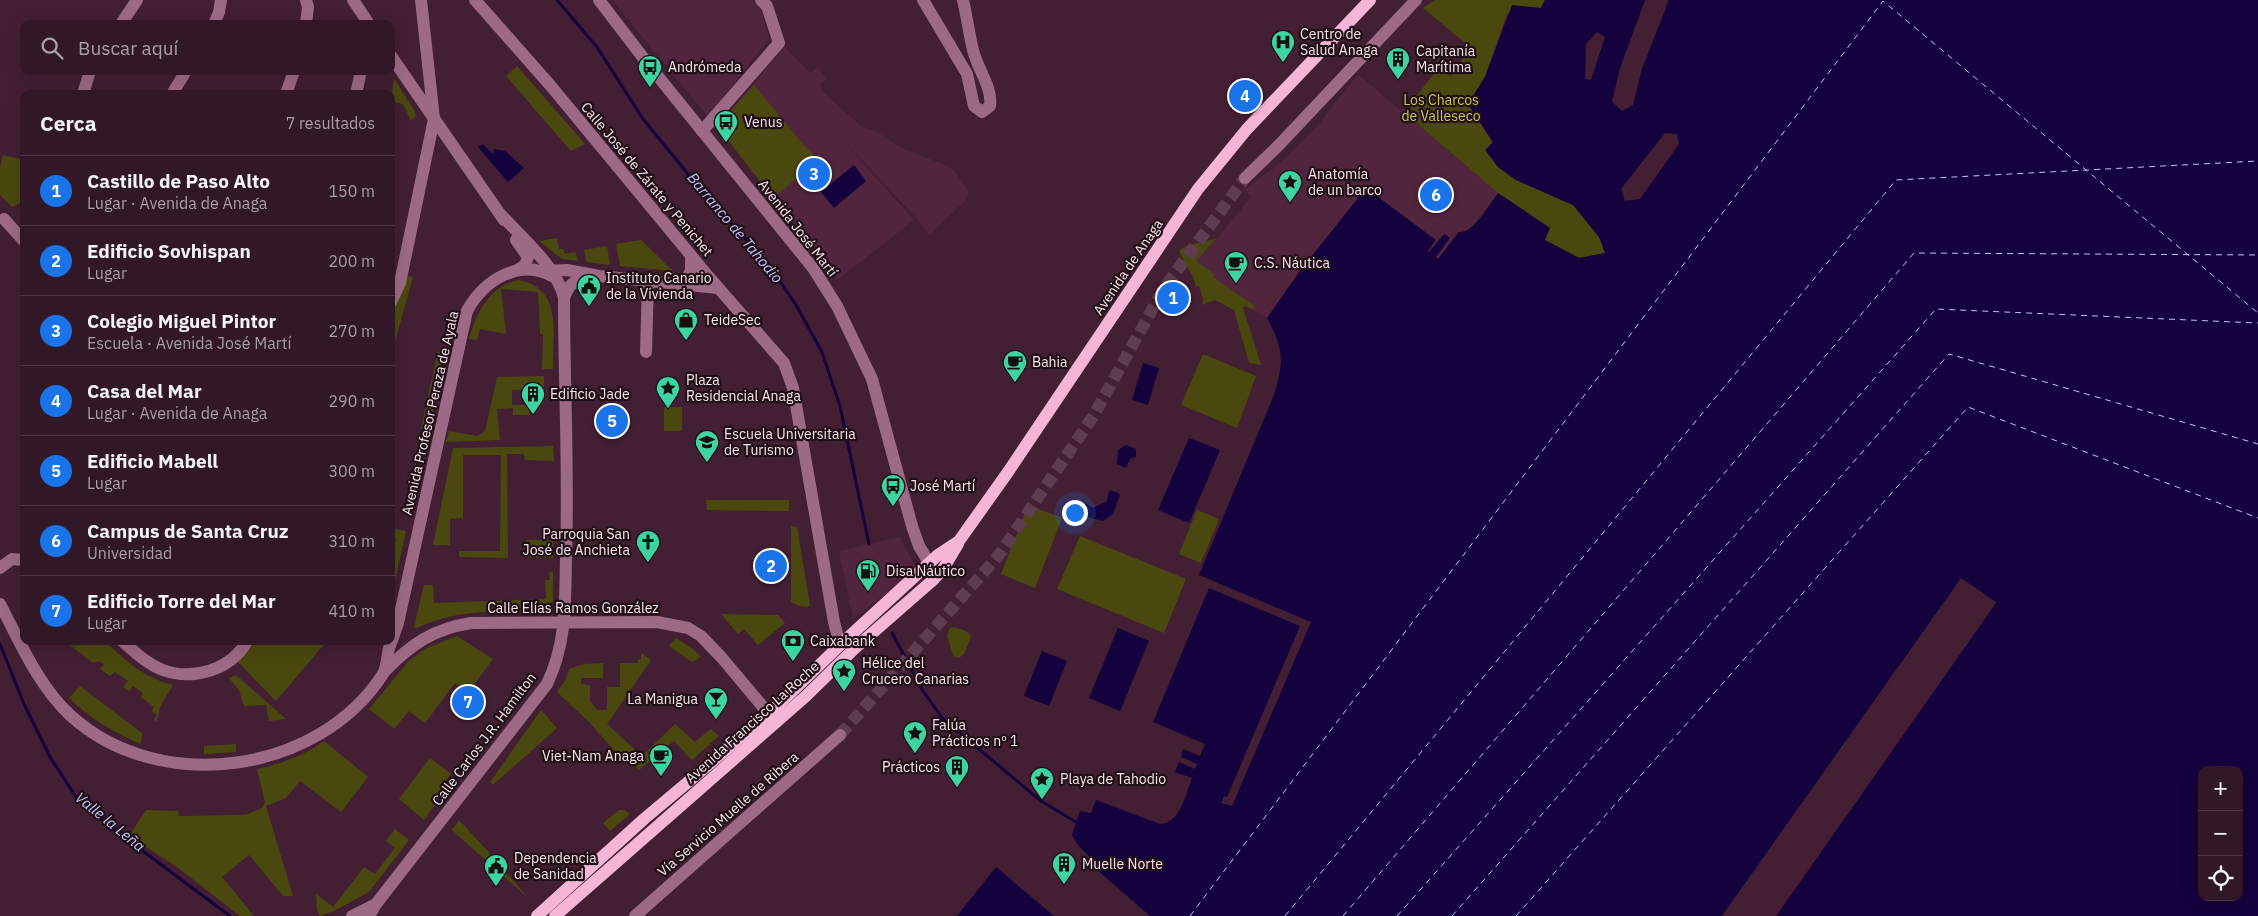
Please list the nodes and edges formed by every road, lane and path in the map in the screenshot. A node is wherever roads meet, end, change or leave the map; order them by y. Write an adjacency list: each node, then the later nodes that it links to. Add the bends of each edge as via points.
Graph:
1 (138, 0): 13 (street)
2 (220, 0): 14 (street)
3 (306, 0): 15 (street)
4 (353, 0): 16 (street)
5 (421, 0): 26 (street)
6 (475, 0): 32 (street, Calle José de Zárate y Penichet)
7 (599, 0): 27 (street, Avenida José Martí)
8 (761, 0): 27 (street, via 779,43)
9 (923, 0): 10 (street, via 967,74 974,106 982,112 990,106 991,97 978,68)
10 (963, 0)
11 (1370, 0): 42 (main road, Avenida de Anaga, via 1247,129 1198,189)
12 (1416, 0): 28 (street)
13 (124, 20)
14 (216, 20)
15 (306, 20)
16 (366, 20)
17 (395, 62): 26 (street)
18 (89, 75): 22 (street)
19 (184, 75): 23 (street)
20 (293, 75): 24 (street)
21 (361, 75): 25 (street)
22 (84, 90)
23 (174, 90)
24 (287, 90)
25 (357, 90)
26 (434, 119): 29 (street); 39 (street, via 400,283)
27 (702, 131): 44 (street, Avenida José Martí, via 813,268 837,306 872,379 912,526)
28 (1245, 178)
29 (502, 215): 33 (street, via 528,257); 34 (street, Calle Carlos J.R. Hamilton)
30 (4, 219): 31 (street)
31 (20, 237)
32 (691, 256): 37 (street, via 691,271); 38 (street, Calle José de Zárate y Penichet)
33 (518, 270): 34 (street, Avenida Profesor Peraza de Ayala); 49 (street, Avenida Profesor Peraza de Ayala, via 482,289 467,311)
34 (549, 273): 35 (street, Avenida Profesor Peraza de Ayala); 40 (street, Calle Carlos J.R. Hamilton, via 562,289)
35 (598, 276): 36 (street, Avenida Profesor Peraza de Ayala); 40 (street, via 578,279 567,288)
36 (648, 281): 37 (street, Avenida Profesor Peraza de Ayala); 41 (street)
37 (683, 284): 38 (street, Avenida Profesor Peraza de Ayala)
38 (718, 288): 57 (street, Calle José de Zárate y Penichet, via 784,363 788,373)
39 (395, 294)
40 (564, 298): 48 (street, Calle Carlos J.R. Hamilton, via 568,514)
41 (646, 352)
42 (959, 542): 44 (main road, Avenida de Anaga); 46 (main road, Avenida Francisco La Roche)
43 (20, 560): 45 (street, via 12,559)
44 (930, 564): 46 (main road); 57 (main road, Avenida Francisco La Roche); 58 (main road, via 923,578 868,628)
45 (2, 565)
46 (943, 569): 58 (main road, Avenida Francisco La Roche)
47 (0, 604): 52 (street, Avenida Profesor Peraza de Ayala)
48 (564, 622): 51 (street, Calle Elías Ramos González, via 471,623); 60 (street, Calle Elías Ramos González, via 657,622 688,628 701,636 722,658); 65 (street, Calle Carlos J.R. Hamilton, via 560,650 547,684)
49 (398, 623): 50 (street, Avenida Profesor Peraza de Ayala); 51 (street, via 402,638)
50 (395, 631)
51 (430, 634): 59 (street, Calle Elías Ramos González)
52 (20, 642)
53 (22, 645): 59 (street, Avenida Profesor Peraza de Ayala, via 51,696 71,716 107,741 164,761 220,765 276,754 312,737 350,711)
54 (127, 645): 55 (street, via 162,670 186,674 222,666)
55 (244, 645)
56 (390, 645): 59 (street, Avenida Profesor Peraza de Ayala)
57 (840, 645): 60 (main road, Avenida Francisco La Roche)
58 (854, 649): 61 (main road, Avenida Francisco La Roche)
59 (384, 672)
60 (769, 714): 61 (main road); 63 (main road, Avenida Francisco La Roche)
61 (782, 717): 64 (main road, Avenida Francisco La Roche)
62 (840, 735): 70 (street, Vía Servicio Muelle de Ribera)
63 (644, 819): 64 (main road, via 643,829 611,858); 68 (main road, Avenida Francisco La Roche)
64 (600, 875): 69 (main road, Avenida Francisco La Roche)
65 (376, 904): 66 (street, Calle Carlos J.R. Hamilton); 67 (street)
66 (352, 916)
67 (369, 916)
68 (537, 916)
69 (555, 916)
70 (635, 916)

